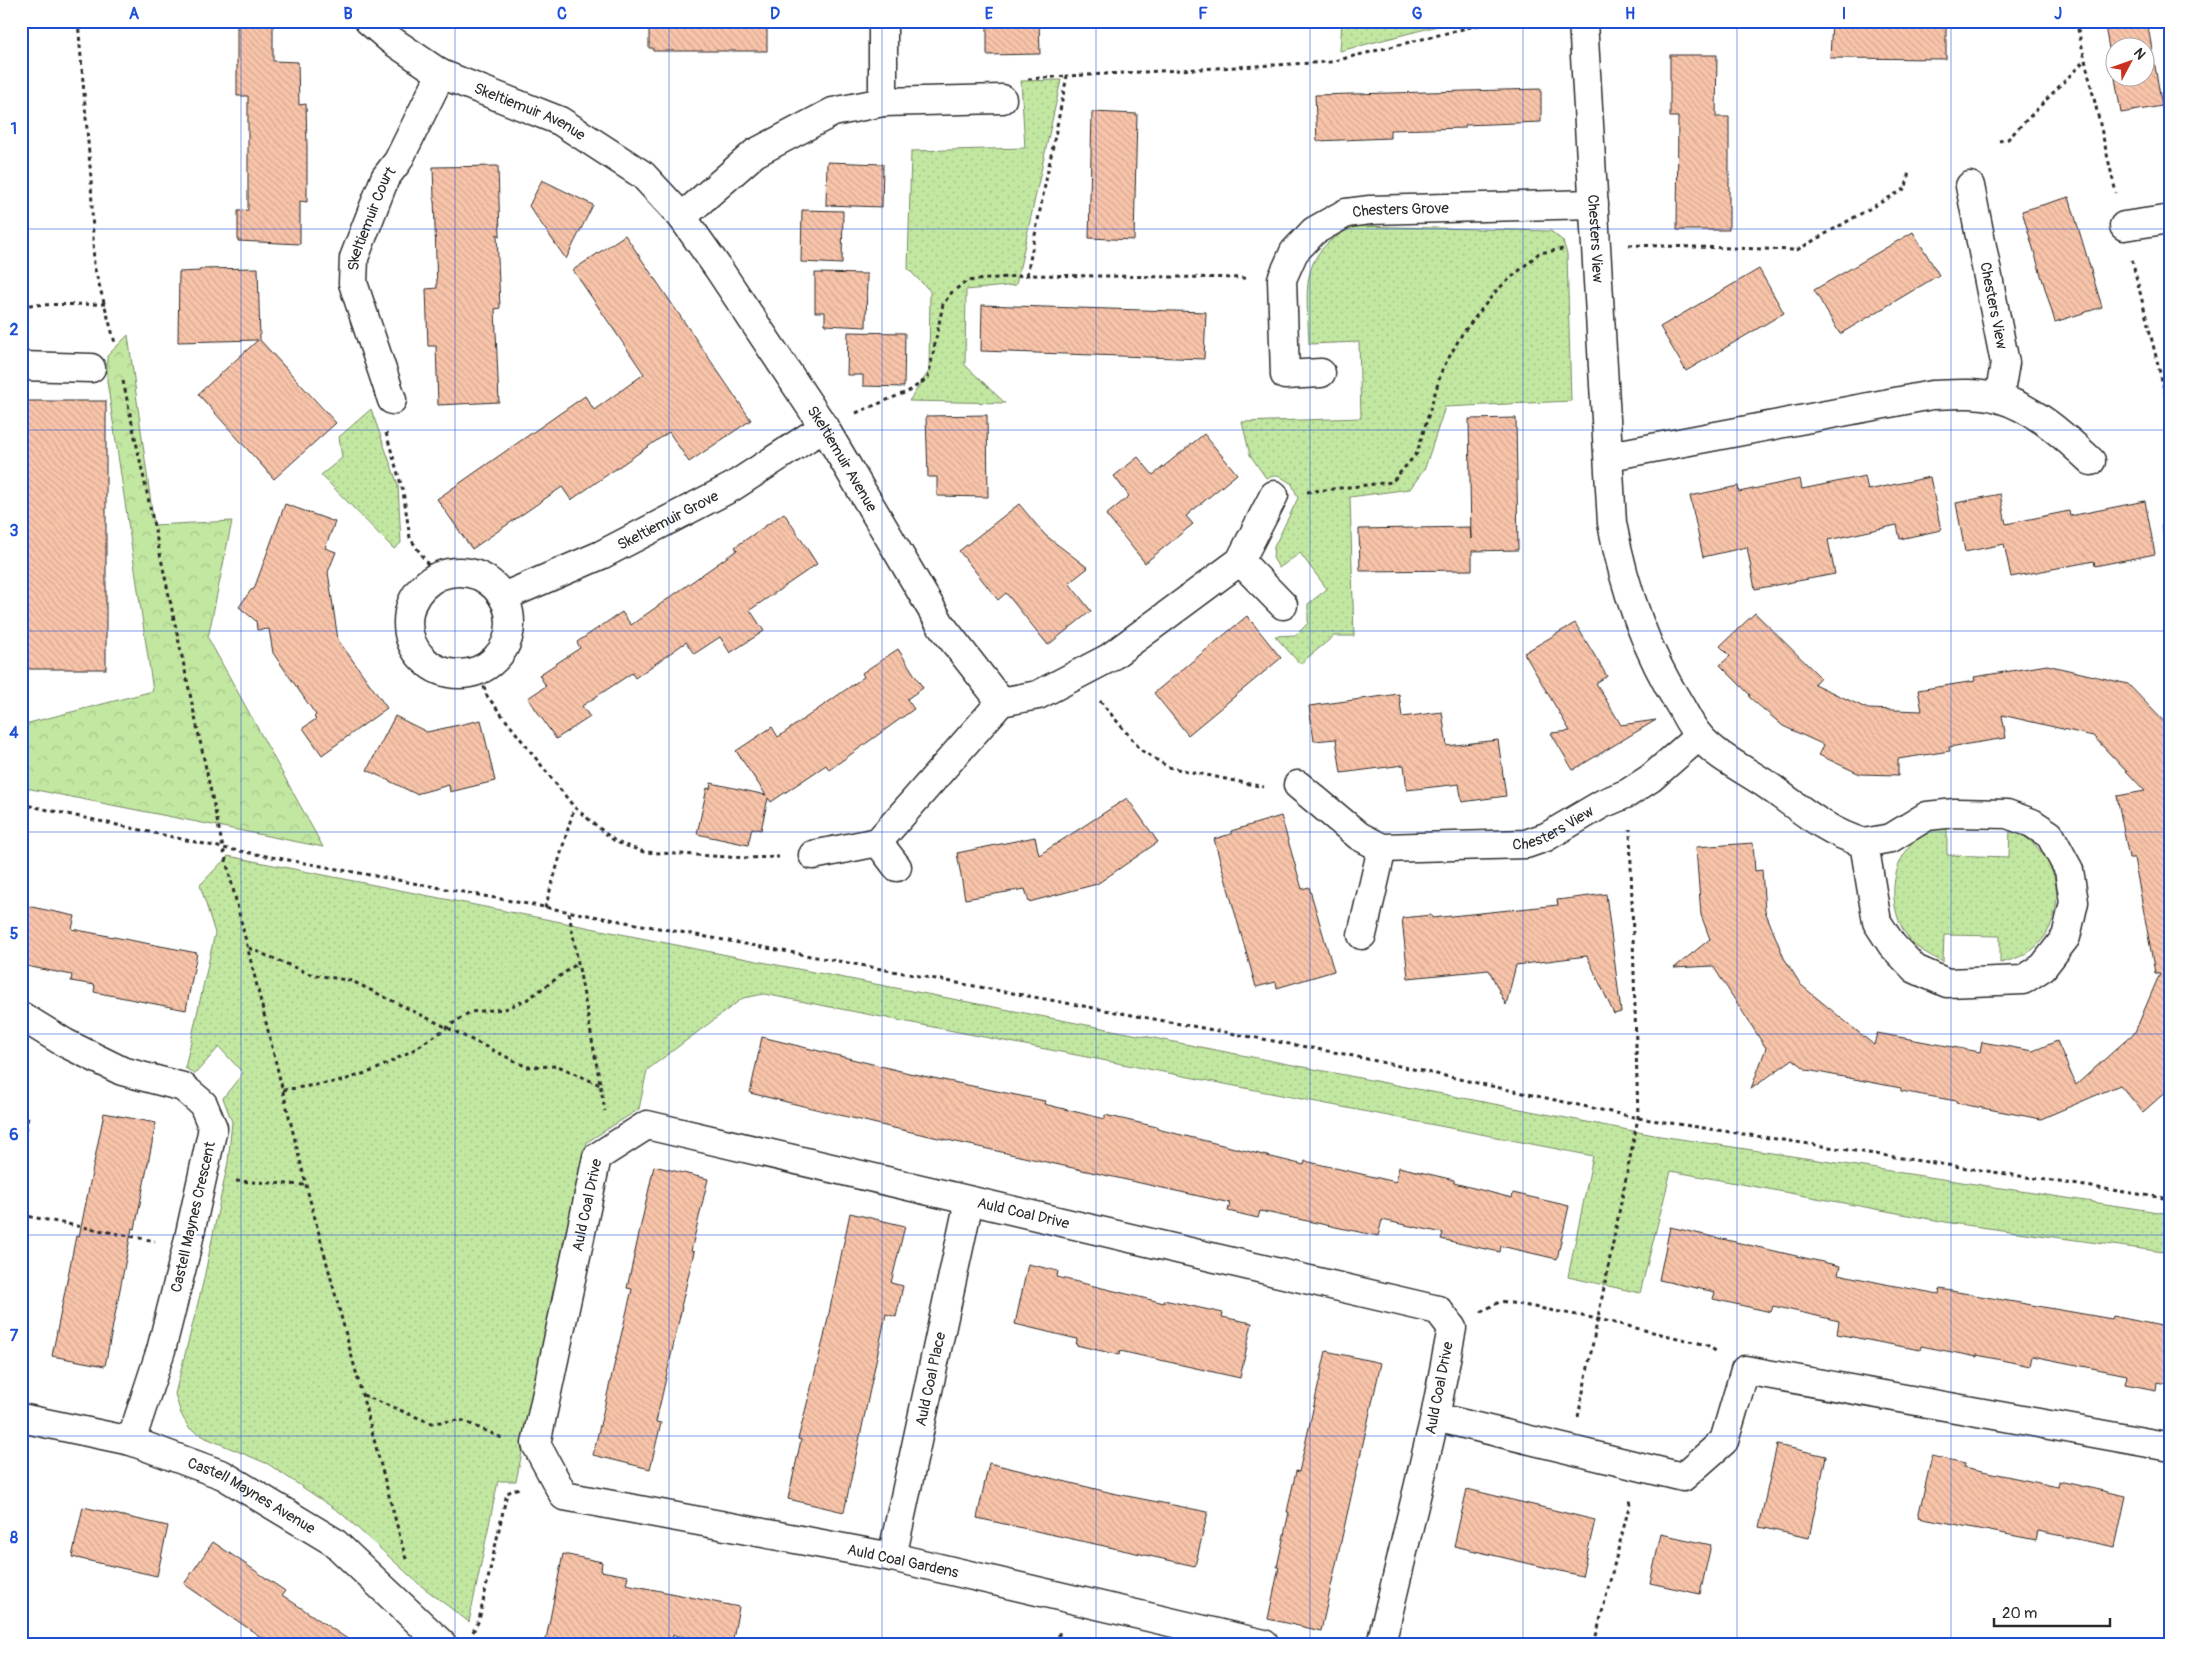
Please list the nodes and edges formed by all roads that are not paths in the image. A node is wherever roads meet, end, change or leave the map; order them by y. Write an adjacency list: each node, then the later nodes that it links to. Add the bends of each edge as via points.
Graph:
1 (369, 21): 4 (street, Skeltiemuir Avenue)
2 (883, 21): 6 (street)
3 (1583, 21): 8 (street, Chesters View)
4 (441, 74): 9 (street, Skeltiemuir Avenue, via 560,121 643,175); 16 (street, Skeltiemuir Court, via 398,162 385,178 354,258 353,283)
5 (1002, 99): 6 (street)
6 (883, 102): 9 (street, via 833,112 755,153)
7 (1970, 186): 15 (street, Chesters View, via 2005,363)
8 (1594, 204): 14 (street, Chesters Grove, via 1370,210 1346,213 1314,231 1294,252 1282,279 1285,375); 18 (street, Chesters View)
9 (682, 217): 17 (street, Skeltiemuir Avenue)
10 (2171, 219): 11 (street)
11 (2124, 226)
12 (21, 366): 13 (street)
13 (91, 368)
14 (1321, 373)
15 (1998, 398): 18 (street, via 1971,394 1932,395); 19 (street, via 2031,413 2060,432)
16 (392, 400)
17 (824, 427): 22 (street, Skeltiemuir Grove, via 732,487 601,555); 24 (street, Skeltiemuir Avenue, via 941,625)
18 (1610, 456): 25 (street, Chesters View, via 1612,523 1629,599 1670,690)
19 (2091, 461)
20 (1274, 495): 21 (street)
21 (1240, 561): 23 (street); 24 (street, via 1109,658 1038,695)
22 (503, 597): 22 (street, via 492,584 462,572 430,581 418,593 408,624 411,640 419,655 432,666 463,674 494,661 505,647 510,630 510,613)
23 (1283, 605)
24 (1001, 702): 27 (street)
25 (1699, 736): 28 (street, Chesters View, via 1728,761 1770,787 1798,810 1844,837); 29 (street, Chesters View, via 1651,778 1546,837 1526,844)
26 (1298, 784): 29 (street, Chesters View, via 1359,836)
27 (878, 842): 30 (street); 31 (street)
28 (1864, 842): 28 (street, Chesters View, via 1891,838 1927,816 1955,812 2007,814 2032,823 2050,835 2069,870 2074,902 2066,937 2043,967 2023,980 1947,983 1915,969 1892,945 1877,922)
29 (1382, 848): 32 (street)
30 (814, 855)
31 (897, 867)
32 (1362, 935)
33 (21, 1016): 37 (street, Castell Maynes Crescent, via 65,1043 122,1071 184,1087 203,1104 213,1128 188,1248 161,1350)
34 (969, 1201): 35 (street, Auld Coal Drive, via 1438,1310 1452,1328); 39 (street, Auld Coal Drive, via 647,1125 597,1157 536,1444); 40 (street, Auld Coal Place)
35 (1434, 1417): 38 (street, via 1683,1477 1724,1442 1745,1370); 43 (street, Auld Coal Drive)
36 (21, 1418): 37 (street, Castell Maynes Avenue)
37 (131, 1441): 41 (street, Castell Maynes Avenue, via 223,1475 334,1542)
38 (2171, 1447)
39 (546, 1464): 40 (street, Auld Coal Gardens, via 564,1496)
40 (892, 1557): 42 (street, Auld Coal Gardens)
41 (442, 1644)
42 (1264, 1644)
43 (1381, 1644)

